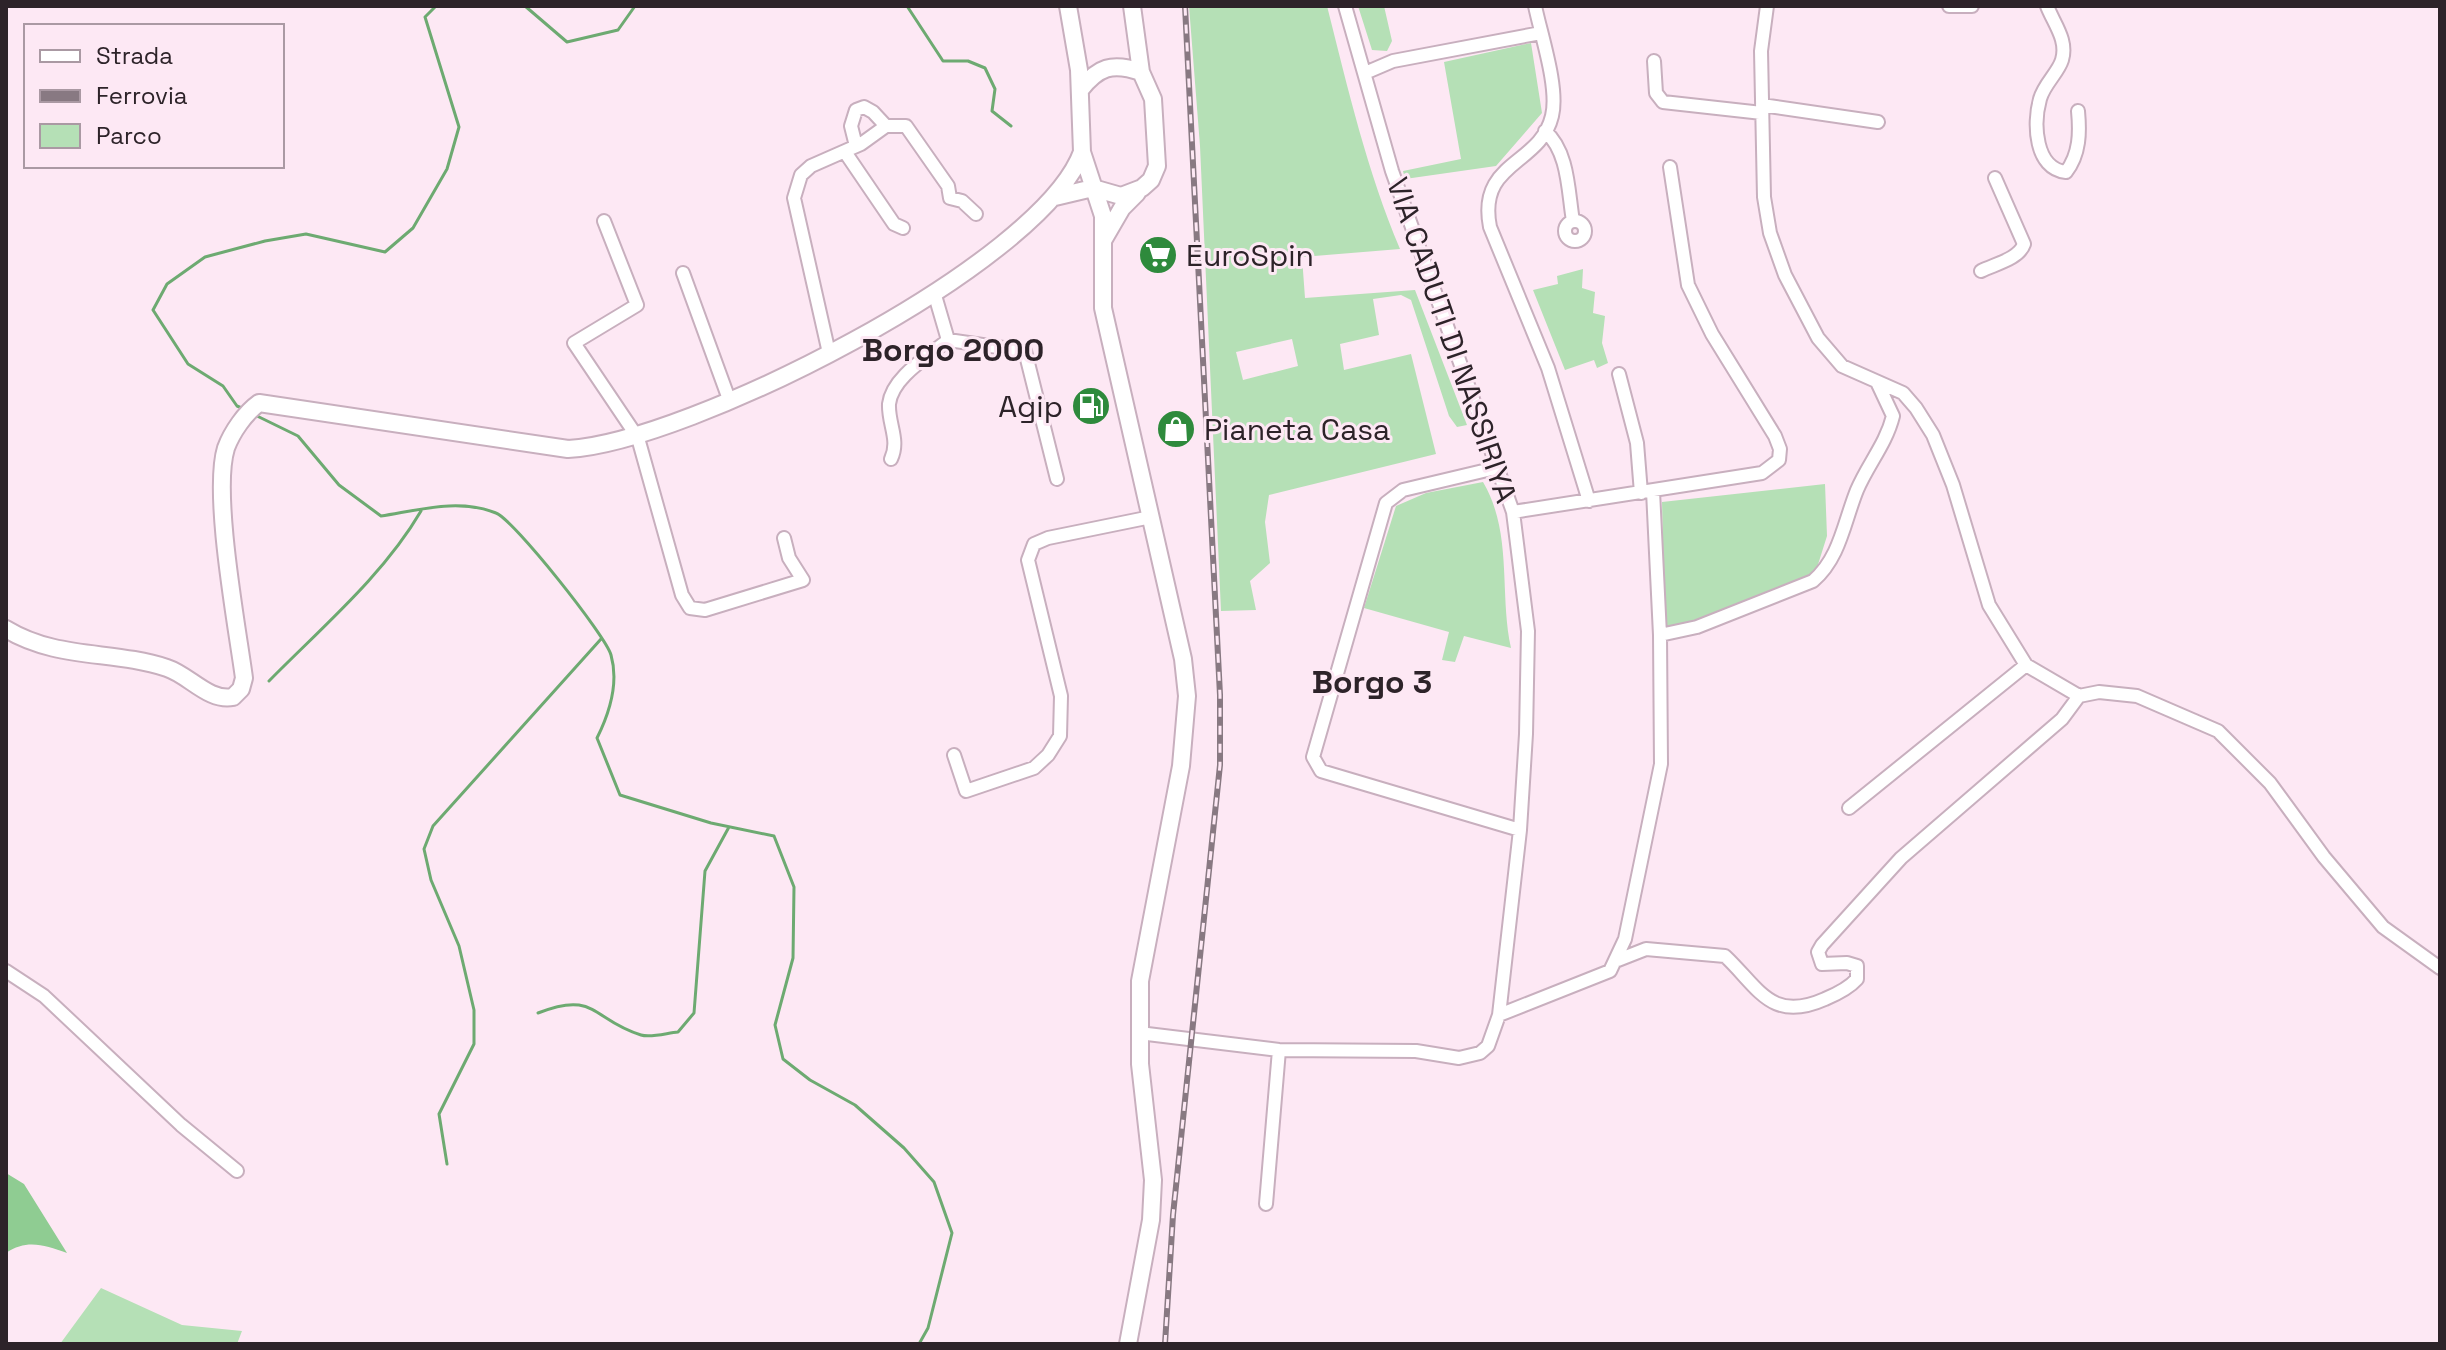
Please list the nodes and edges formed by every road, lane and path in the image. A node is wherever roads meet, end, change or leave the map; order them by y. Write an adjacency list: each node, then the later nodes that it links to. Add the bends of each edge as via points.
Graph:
1 (1068, 6): 11 (main road)
2 (1132, 6): 9 (main road)
3 (1345, 6): 15 (street, VIA CADUTI DI NASSIRIYA)
4 (1535, 6): 10 (street)
5 (1767, 6): 17 (street)
6 (1949, 6): 7 (street)
7 (1972, 6)
8 (2047, 6): 18 (street, via 2062,34 2061,61 2046,85 2037,118 2042,155 2055,171 2066,172 2073,163)
9 (1133, 27): 13 (main road, via 1128,49); 14 (main road)
10 (1541, 33): 15 (street, via 1393,61); 21 (street, via 1553,99)
11 (1073, 45): 13 (main road, via 1082,56); 16 (main road)
12 (1654, 61): 17 (street, via 1656,93 1663,102)
13 (1108, 67): 14 (main road); 16 (main road)
14 (1141, 72): 27 (main road, via 1153,99 1157,166)
15 (1365, 73): 44 (street, VIA CADUTI DI NASSIRIYA, via 1421,256)
16 (1080, 90): 23 (main road)
17 (1762, 109): 19 (street); 40 (street, via 1764,197 1785,275 1818,338 1842,366)
18 (2078, 111)
19 (1878, 122)
20 (886, 126): 22 (street); 22 (street, via 864,107 856,110); 29 (street, via 906,126 948,186 950,198)
21 (1545, 131): 31 (street, via 1561,152); 47 (street, via 1495,180 1486,210 1548,368)
22 (850, 149): 32 (street, via 894,224); 38 (street, via 811,166 801,175 794,198)
23 (1082, 152): 26 (main road); 28 (main road)
24 (1670, 167): 46 (street, via 1688,285 1780,449 1779,460 1762,473)
25 (1995, 178): 34 (street, via 2024,244 2013,256)
26 (1093, 188): 27 (main road, via 1121,196); 28 (main road); 33 (main road)
27 (1142, 188): 33 (main road, via 1122,208)
28 (1054, 198): 36 (main road, via 982,262)
29 (976, 214)
30 (604, 221): 42 (street, via 637,305 574,343)
31 (1573, 221)
32 (903, 228)
33 (1104, 240): 49 (main road, via 1103,308)
34 (1981, 271)
35 (683, 273): 41 (street)
36 (934, 292): 37 (street); 38 (main road)
37 (948, 340): 43 (street, via 896,384 889,404 896,448); 45 (street, via 1025,351)
38 (829, 353): 41 (main road)
39 (1619, 374): 46 (street)
40 (1877, 382): 52 (street, via 1893,416 1887,439 1858,487 1828,567 1813,581 1697,627); 53 (street, via 1903,393 1933,435 1989,605)
41 (730, 402): 42 (main road)
42 (638, 438): 50 (street, via 690,608 705,610 803,580); 51 (main road, via 568,449 266,402 252,408 232,434 222,469 241,689 224,699 169,669 60,652)
43 (891, 459)
44 (1500, 467): 48 (street, VIA CADUTI DI NASSIRIYA); 57 (street, via 1403,490 1386,503 1313,757 1321,771)
45 (1057, 479)
46 (1647, 492): 47 (street); 52 (street)
47 (1589, 501): 48 (street)
48 (1513, 512): 57 (street, VIA CADUTI DI NASSIRIYA, via 1528,631)
49 (1151, 517): 55 (street, via 1034,544 1028,560 1061,696 1060,736 1034,768 966,791); 62 (main road, via 1187,696 1181,766 1145,946)
50 (784, 538)
51 (6, 629)
52 (1660, 635): 58 (street, via 1661,764)
53 (2026, 665): 54 (street); 56 (street)
54 (2079, 696): 58 (street, via 2062,719 1901,858 1822,945 1822,964 1857,966 1852,985 1817,1003 1788,1007 1753,987 1725,956 1646,949); 59 (street, via 2137,696 2218,731 2270,783 2383,927)
55 (954, 755)
56 (1849, 808)
57 (1520, 830): 61 (street, VIA CADUTI DI NASSIRIYA)
58 (1618, 960): 61 (street, via 1610,971)
59 (2440, 968)
60 (6, 971): 64 (street, via 44,996)
61 (1499, 1015): 63 (street, VIA CADUTI DI NASSIRIYA, via 1488,1046 1470,1057 1416,1051)
62 (1139, 1033): 63 (street, VIA CADUTI DI NASSIRIYA); 66 (main road, via 1153,1180 1151,1220)
63 (1279, 1050): 65 (street)
64 (237, 1171)
65 (1266, 1204)
66 (1128, 1344)

